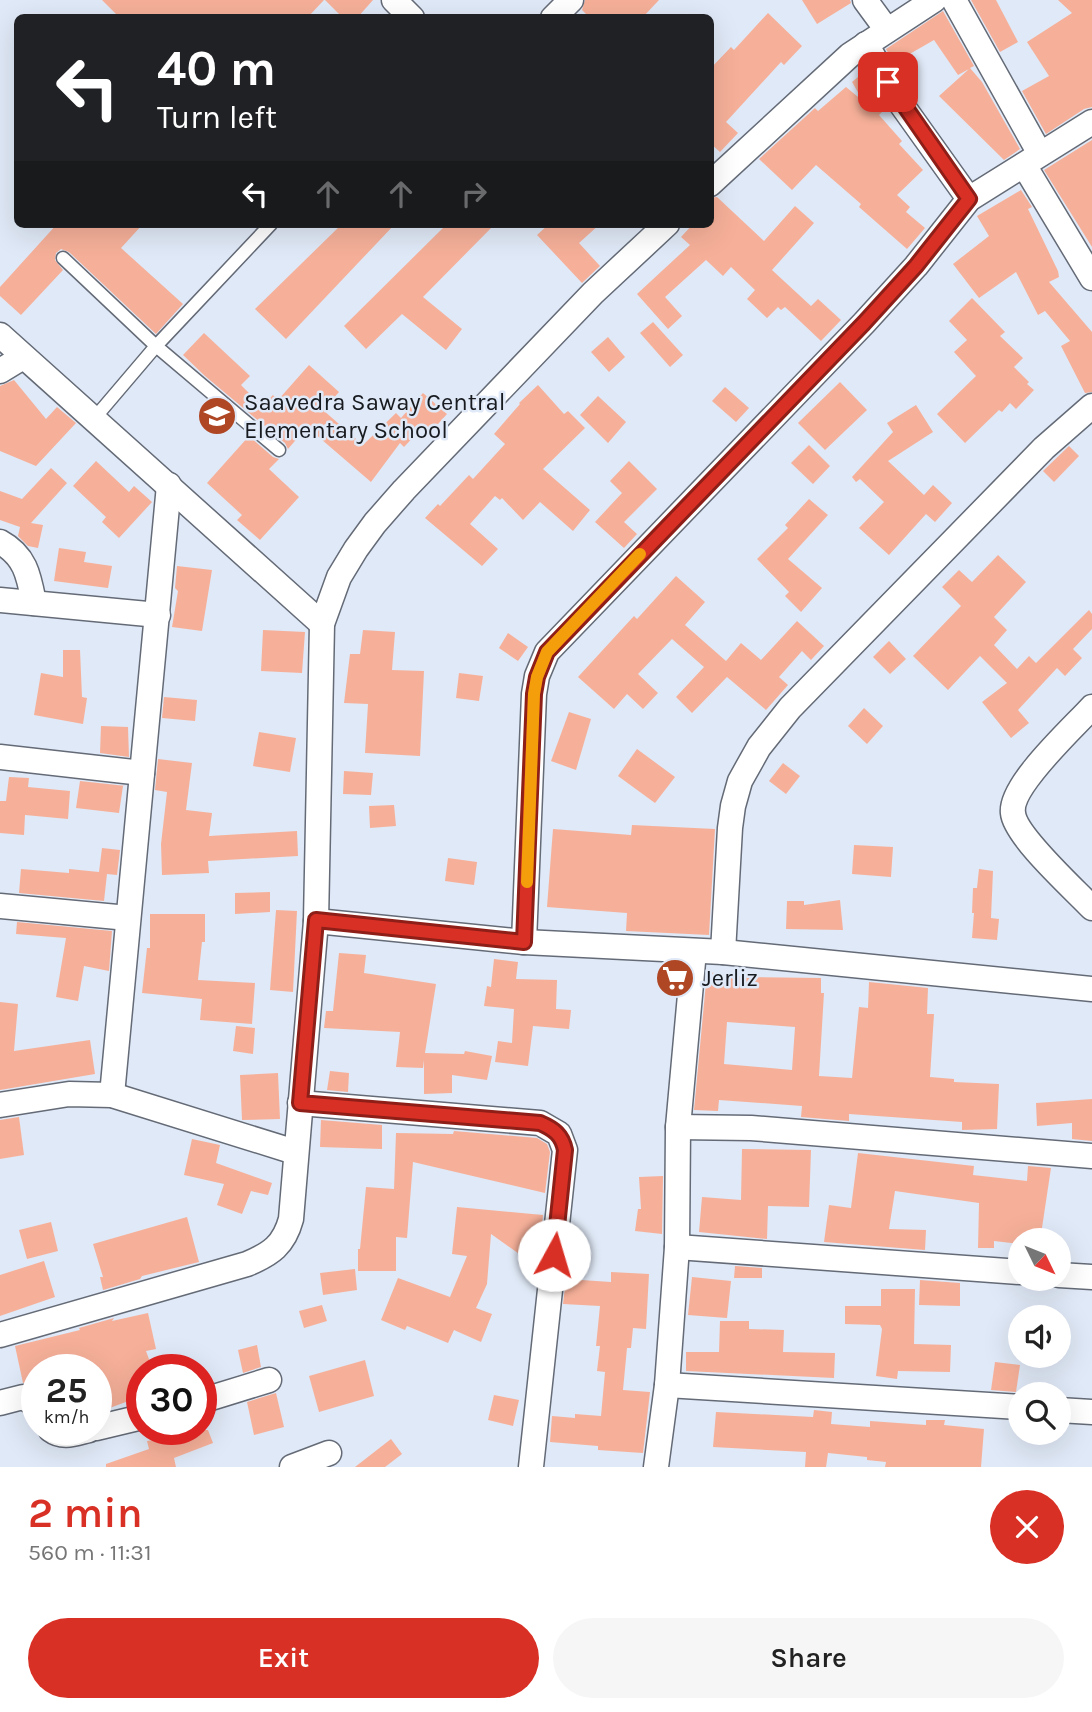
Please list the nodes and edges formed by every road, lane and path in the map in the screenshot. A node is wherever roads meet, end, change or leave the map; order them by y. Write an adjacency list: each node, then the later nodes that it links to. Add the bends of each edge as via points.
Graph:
1 (394, 0): 6 (street)
2 (571, 0): 7 (street)
3 (934, 0): 5 (street)
4 (954, 0): 10 (street)
5 (875, 10): 8 (street)
6 (408, 14)
7 (558, 14)
8 (866, 44): 11 (street); 12 (street, via 899,101)
9 (1092, 122): 10 (street)
10 (1032, 160): 12 (street); 16 (street)
11 (714, 180)
12 (969, 199): 37 (street, via 864,323 547,652 534,694)
13 (267, 228): 18 (lane)
14 (663, 228): 29 (street, via 593,293 375,523 339,577)
15 (63, 258): 18 (lane)
16 (1092, 278)
17 (0, 335): 19 (street)
18 (156, 346): 22 (lane); 23 (lane)
19 (23, 357): 20 (street); 22 (street)
20 (0, 371)
21 (1092, 406): 39 (street, via 922,572 790,708 759,747 740,781 733,806)
22 (93, 421): 24 (street)
23 (279, 450)
24 (169, 485): 28 (street); 29 (street)
25 (0, 542): 27 (street, via 23,561)
26 (0, 600): 27 (street)
27 (34, 603): 28 (street)
28 (158, 614): 32 (street)
29 (322, 624): 36 (street)
30 (1092, 707): 34 (street, via 1025,780 1013,802 1013,814 1024,836)
31 (0, 757): 32 (street)
32 (142, 773): 35 (street)
33 (0, 906): 35 (street)
34 (1092, 908)
35 (128, 918): 41 (street)
36 (316, 920): 37 (street); 42 (street)
37 (524, 942): 38 (street)
38 (694, 951): 39 (street); 44 (street)
39 (723, 952): 40 (street)
40 (1092, 989)
41 (111, 1095): 43 (street, via 69,1094); 45 (street)
42 (300, 1103): 45 (street); 62 (street, via 540,1123 564,1141)
43 (0, 1105)
44 (678, 1128): 46 (street, via 751,1128); 47 (street)
45 (295, 1152): 51 (street, via 288,1230 265,1257)
46 (1092, 1156)
47 (677, 1247): 48 (street); 53 (street)
48 (1008, 1271)
49 (1071, 1276): 50 (street)
50 (1092, 1277)
51 (0, 1335)
52 (269, 1380): 54 (street)
53 (667, 1385): 57 (street); 63 (street)
54 (217, 1396)
55 (21, 1398): 56 (street)
56 (0, 1403)
57 (1008, 1406)
58 (1071, 1410): 59 (street)
59 (1092, 1412)
60 (329, 1452): 61 (street)
61 (292, 1467)
62 (531, 1467)
63 (656, 1467)

